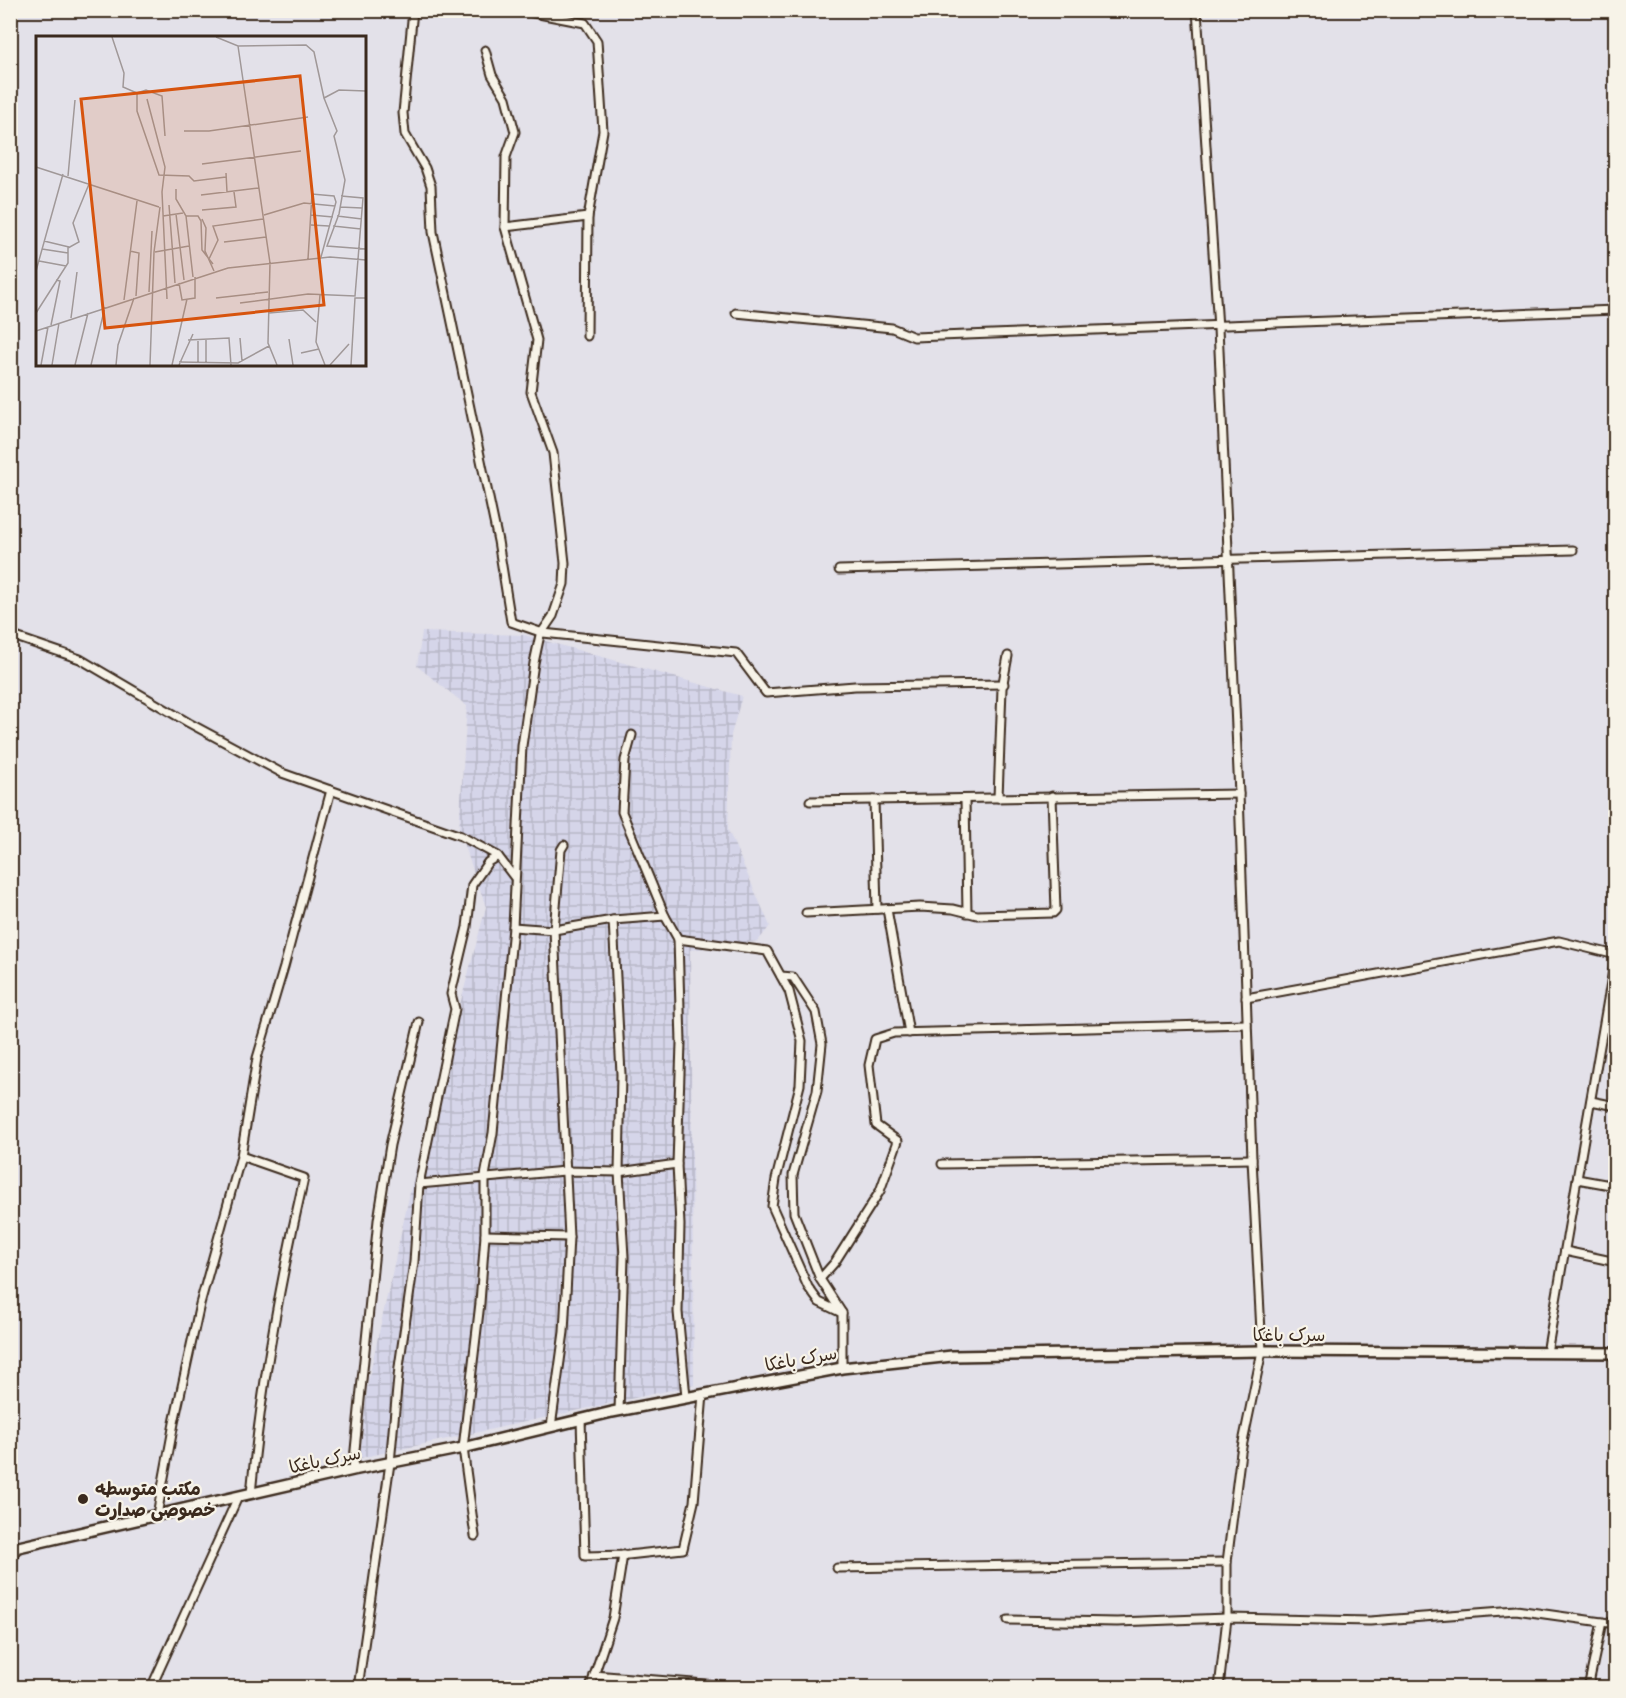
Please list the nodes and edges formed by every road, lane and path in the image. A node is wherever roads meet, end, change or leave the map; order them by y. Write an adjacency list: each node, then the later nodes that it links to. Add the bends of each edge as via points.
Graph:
1 (413, 10): 14 (street, via 403,113 405,134 431,186 433,232 498,541 511,622)
2 (518, 10): 5 (street, via 585,23 597,41 603,131)
3 (1197, 10): 9 (street)
4 (485, 50): 6 (street, via 492,75 506,98 515,132 506,157)
5 (588, 217): 6 (street); 10 (street)
6 (505, 227): 14 (street, via 537,340 531,392 553,453 566,563 564,584)
7 (1616, 310): 9 (street)
8 (736, 313): 9 (street, via 892,328 914,337)
9 (1218, 328): 12 (street)
10 (587, 336)
11 (1574, 549): 12 (street)
12 (1229, 560): 13 (street); 20 (street)
13 (839, 570)
14 (543, 633): 17 (street, via 736,652 766,693 855,686); 28 (street, via 534,663 522,746)
15 (10, 635): 19 (street, via 80,659 282,773)
16 (1008, 656): 17 (street)
17 (1004, 684): 22 (street)
18 (632, 735): 33 (street, via 625,760 622,812)
19 (331, 790): 27 (street, via 461,836); 48 (street, via 257,1058)
20 (1239, 794): 21 (street); 40 (street)
21 (1052, 796): 22 (street); 32 (street, via 1056,910)
22 (998, 798): 23 (street)
23 (965, 799): 24 (street); 32 (street)
24 (874, 800): 25 (street); 29 (street)
25 (810, 801)
26 (564, 845): 36 (street)
27 (498, 856): 28 (street); 56 (street, via 488,862 472,885 452,994 455,1009)
28 (514, 877): 35 (street)
29 (878, 909): 30 (street); 31 (street)
30 (887, 909): 32 (street, via 953,909); 45 (street)
31 (806, 913)
32 (967, 913)
33 (665, 916): 34 (street); 37 (street)
34 (613, 920): 36 (street); 53 (street, via 621,1074)
35 (513, 927): 36 (street); 54 (street, via 493,1133)
36 (554, 930): 52 (street)
37 (678, 939): 39 (street, via 767,951); 50 (street, via 681,1043)
38 (1615, 954): 40 (street, via 1559,941); 43 (street)
39 (781, 976): 62 (street, via 794,977 816,1012 822,1044 817,1091 793,1175 794,1213); 63 (street, via 789,990 802,1041 800,1085 772,1206 808,1287 819,1302)
40 (1246, 998): 42 (street)
41 (419, 1022): 75 (street, via 390,1145 378,1220)
42 (1247, 1024): 45 (street); 49 (street)
43 (1604, 1028): 44 (street); 46 (street)
44 (1616, 1030)
45 (909, 1032): 62 (street, via 875,1039 869,1065 876,1125 898,1141 880,1191)
46 (1591, 1101): 47 (street); 55 (street)
47 (1616, 1106)
48 (241, 1156): 76 (street, via 304,1178 270,1344); 78 (street, via 200,1304)
49 (1252, 1159): 51 (street); 64 (street)
50 (677, 1164): 53 (street); 69 (street, via 678,1312)
51 (942, 1164)
52 (565, 1171): 53 (street); 54 (street); 59 (street)
53 (619, 1172): 70 (street, via 624,1257)
54 (485, 1176): 56 (street); 58 (street)
55 (1578, 1179): 57 (street); 60 (street)
56 (419, 1184): 74 (street, via 414,1262)
57 (1616, 1186)
58 (485, 1235): 59 (street); 73 (street)
59 (568, 1237): 72 (street, via 564,1332)
60 (1565, 1251): 61 (street); 65 (street)
61 (1616, 1262)
62 (820, 1279): 63 (street)
63 (842, 1313): 67 (street)
64 (1262, 1351): 65 (street, سرک باغکا); 67 (street, سرک باغکا, via 952,1356); 82 (street, via 1241,1452)
65 (1547, 1353): 66 (street, سرک باغکا)
66 (1616, 1353)
67 (842, 1368): 68 (street, سرک باغکا)
68 (703, 1394): 69 (street, سرک باغکا); 81 (street, via 694,1502 683,1550)
69 (686, 1397): 70 (street, سرک باغکا)
70 (618, 1411): 71 (street, سرک باغکا)
71 (581, 1419): 72 (street, سرک باغکا); 81 (street, via 585,1556)
72 (551, 1427): 73 (street, سرک باغکا)
73 (463, 1448): 74 (street, سرک باغکا); 79 (street)
74 (390, 1463): 75 (street, سرک باغکا); 92 (street)
75 (353, 1470): 76 (street, سرک باغکا)
76 (251, 1494): 77 (street, سرک باغکا)
77 (238, 1497): 78 (street, سرک باغکا); 91 (street)
78 (157, 1515): 80 (street, سرک باغکا)
79 (475, 1536)
80 (14, 1548): 83 (street)
81 (623, 1555): 89 (street, via 613,1618)
82 (1227, 1562): 84 (street); 85 (street)
83 (10, 1566)
84 (837, 1568)
85 (1227, 1618): 86 (street, via 1118,1622); 87 (street, via 1370,1621 1516,1610); 94 (street)
86 (1008, 1620)
87 (1602, 1622): 88 (street); 95 (street)
88 (1616, 1624)
89 (594, 1675): 90 (street); 93 (street)
90 (730, 1686)
91 (151, 1688)
92 (358, 1688)
93 (590, 1688)
94 (1219, 1688)
95 (1588, 1688)

